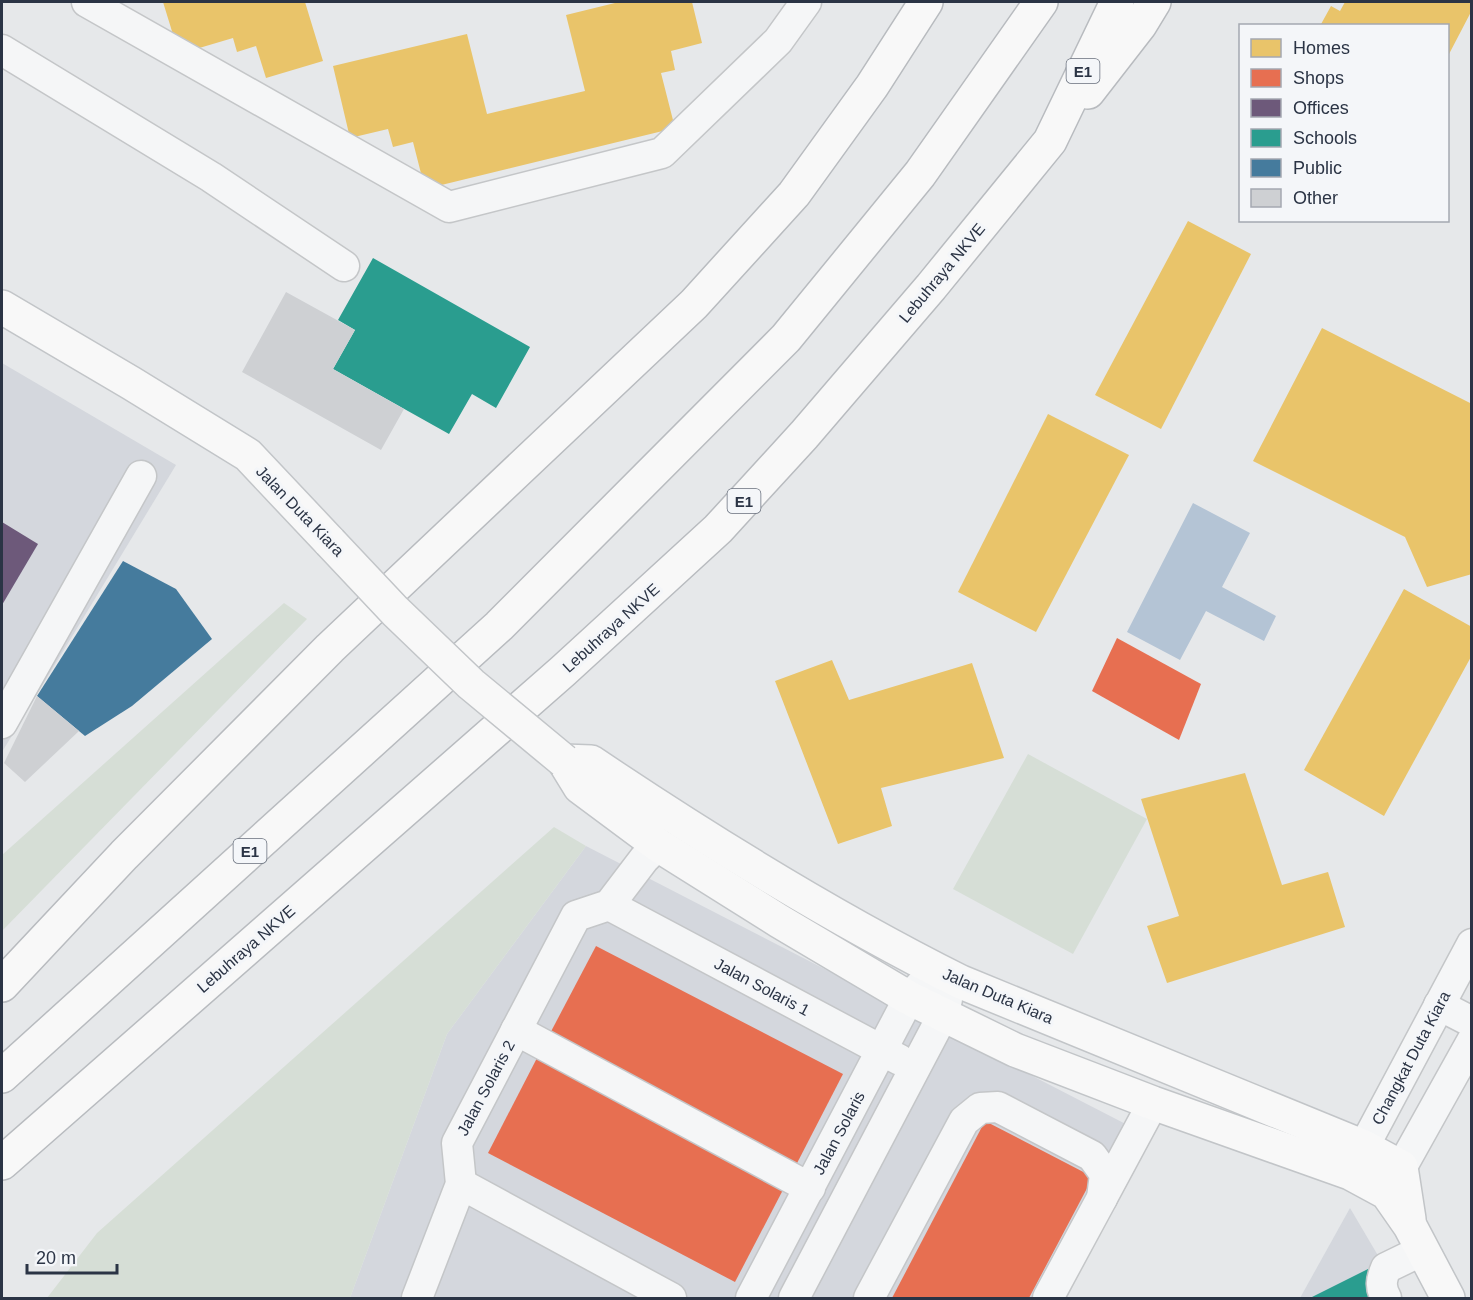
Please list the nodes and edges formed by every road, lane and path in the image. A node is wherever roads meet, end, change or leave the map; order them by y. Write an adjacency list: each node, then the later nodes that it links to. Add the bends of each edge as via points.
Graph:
1 (87, 2): 2 (street, via 449,207 662,153 778,41)
2 (806, 2)
3 (926, 2): 17 (main road, via 872,86 794,194 694,304 330,648 124,855)
4 (1041, 2): 25 (main road, E1, via 920,174 786,338 499,626)
5 (1117, 2): 8 (main road, Lebuhraya NKVE / E1)
6 (1154, 2): 8 (main road)
7 (2, 50): 9 (street, via 211,177)
8 (1050, 141): 28 (main road, Lebuhraya NKVE / E1, via 931,287 718,529 563,671)
9 (344, 266)
10 (2, 307): 13 (main road, Jalan Duta Kiara, bridge, via 248,455 395,611 471,684)
11 (141, 476): 12 (street)
12 (2, 723)
13 (564, 761): 14 (main road, Jalan Duta Kiara, via 580,787); 18 (main road, Jalan Duta Kiara, via 591,762)
14 (658, 845): 15 (street); 18 (main road, Jalan Duta Kiara, via 779,921)
15 (609, 905): 21 (street, Jalan Solaris 2, via 576,916); 23 (street, Jalan Solaris 1)
16 (1468, 957): 19 (street, Changkat Duta Kiara)
17 (2, 985)
18 (934, 988): 23 (street, Jalan Solaris); 24 (street); 26 (main road, Jalan Duta Kiara, via 1015,1050); 27 (main road, Jalan Duta Kiara)
19 (1439, 1005): 20 (street); 27 (street, Changkat Duta Kiara)
20 (1472, 1022)
21 (516, 1030): 30 (street, Jalan Solaris 2, via 457,1143); 31 (street)
22 (1472, 1041): 29 (street)
23 (882, 1052): 24 (street, Jalan Solaris 1); 31 (street, Jalan Solaris)
24 (916, 1068): 37 (street)
25 (2, 1076)
26 (1153, 1103): 27 (main road, Jalan Duta Kiara); 32 (street)
27 (1357, 1160): 29 (main road, Jalan Duta Kiara)
28 (2, 1163)
29 (1394, 1180): 33 (main road, Jalan Duta Kiara)
30 (461, 1184): 34 (street); 35 (street)
31 (810, 1188): 36 (street, Jalan Solaris)
32 (1102, 1198): 38 (street, via 1105,1174 1092,1156 998,1107 980,1108 964,1121); 39 (street)
33 (1417, 1238): 40 (street, via 1386,1269 1381,1279); 41 (main road, Jalan Duta Kiara)
34 (417, 1299)
35 (671, 1299)
36 (751, 1299)
37 (794, 1299)
38 (870, 1299)
39 (1048, 1299)
40 (1386, 1299)
41 (1448, 1299)

